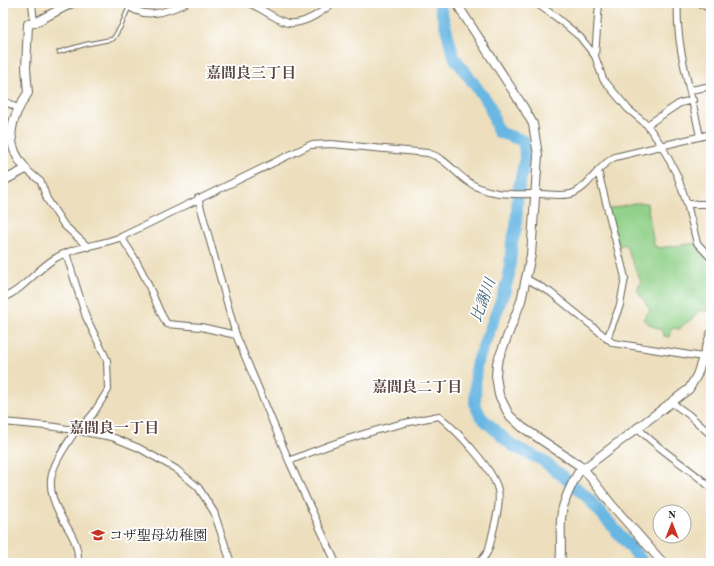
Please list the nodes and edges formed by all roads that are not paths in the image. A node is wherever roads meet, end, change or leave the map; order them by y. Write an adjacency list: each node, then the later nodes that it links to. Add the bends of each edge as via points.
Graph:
1 (32, 3): 13 (street)
2 (186, 3): 11 (street, via 174,9 152,14 140,13)
3 (249, 3): 4 (street, via 288,23 304,20 324,11)
4 (333, 3)
5 (457, 3): 28 (street, via 533,124 538,155)
6 (536, 3): 15 (street, via 580,37)
7 (600, 3): 15 (street)
8 (678, 3): 17 (street, via 680,43)
9 (701, 3): 12 (street)
10 (69, 4): 13 (street)
11 (127, 5): 14 (lane, via 121,26 113,39)
12 (711, 8)
13 (34, 23): 20 (street, via 28,24 28,93)
14 (59, 52)
15 (595, 56): 21 (street, via 603,79 628,109)
16 (711, 86): 17 (street)
17 (690, 90): 19 (street)
18 (3, 100): 20 (street)
19 (693, 100): 21 (street, via 680,103); 23 (street)
20 (17, 108): 25 (street, via 10,141 19,161)
21 (647, 125): 24 (street)
22 (711, 134): 23 (street)
23 (700, 137): 24 (street)
24 (662, 146): 26 (street, via 621,155 609,160); 30 (street, via 677,175)
25 (26, 169): 27 (street); 33 (street, via 40,182 47,199 64,225)
26 (598, 171): 28 (street, via 572,194); 40 (street, via 625,278 620,306)
27 (3, 181)
28 (532, 195): 29 (street, via 496,194 474,186 442,159 428,153 318,144 301,148); 36 (street, via 531,255)
29 (198, 198): 32 (street); 39 (street)
30 (687, 204): 31 (street); 35 (street, via 697,243)
31 (711, 204)
32 (121, 237): 33 (street); 39 (street, via 136,259 152,292 157,310 167,324)
33 (88, 247): 34 (street)
34 (66, 253): 37 (street, via 45,266 20,290); 45 (street, via 86,317 108,360 108,390 93,414)
35 (711, 258)
36 (526, 280): 40 (street, via 550,292); 48 (street, via 521,301 497,364 499,395 509,415 522,428)
37 (3, 298)
38 (711, 334): 41 (street)
39 (236, 335): 47 (street)
40 (606, 339): 41 (street, via 634,348)
41 (703, 357): 42 (street, via 697,376 689,389)
42 (672, 403): 44 (street); 46 (street)
43 (3, 422): 45 (street)
44 (637, 427): 48 (street); 49 (street, via 647,438)
45 (77, 430): 50 (street, via 58,456 50,478 50,487 55,506 78,546); 51 (street, via 112,437 138,448 187,477 198,487 214,512)
46 (711, 435)
47 (289, 461): 52 (street); 53 (street, via 385,428 438,416 470,447 493,478 498,490 498,509 491,542 485,557)
48 (580, 470): 54 (street, via 570,486 561,518); 55 (street)
49 (711, 488)
50 (78, 563)
51 (231, 563)
52 (336, 563)
53 (476, 563)
54 (560, 563)
55 (663, 563)

